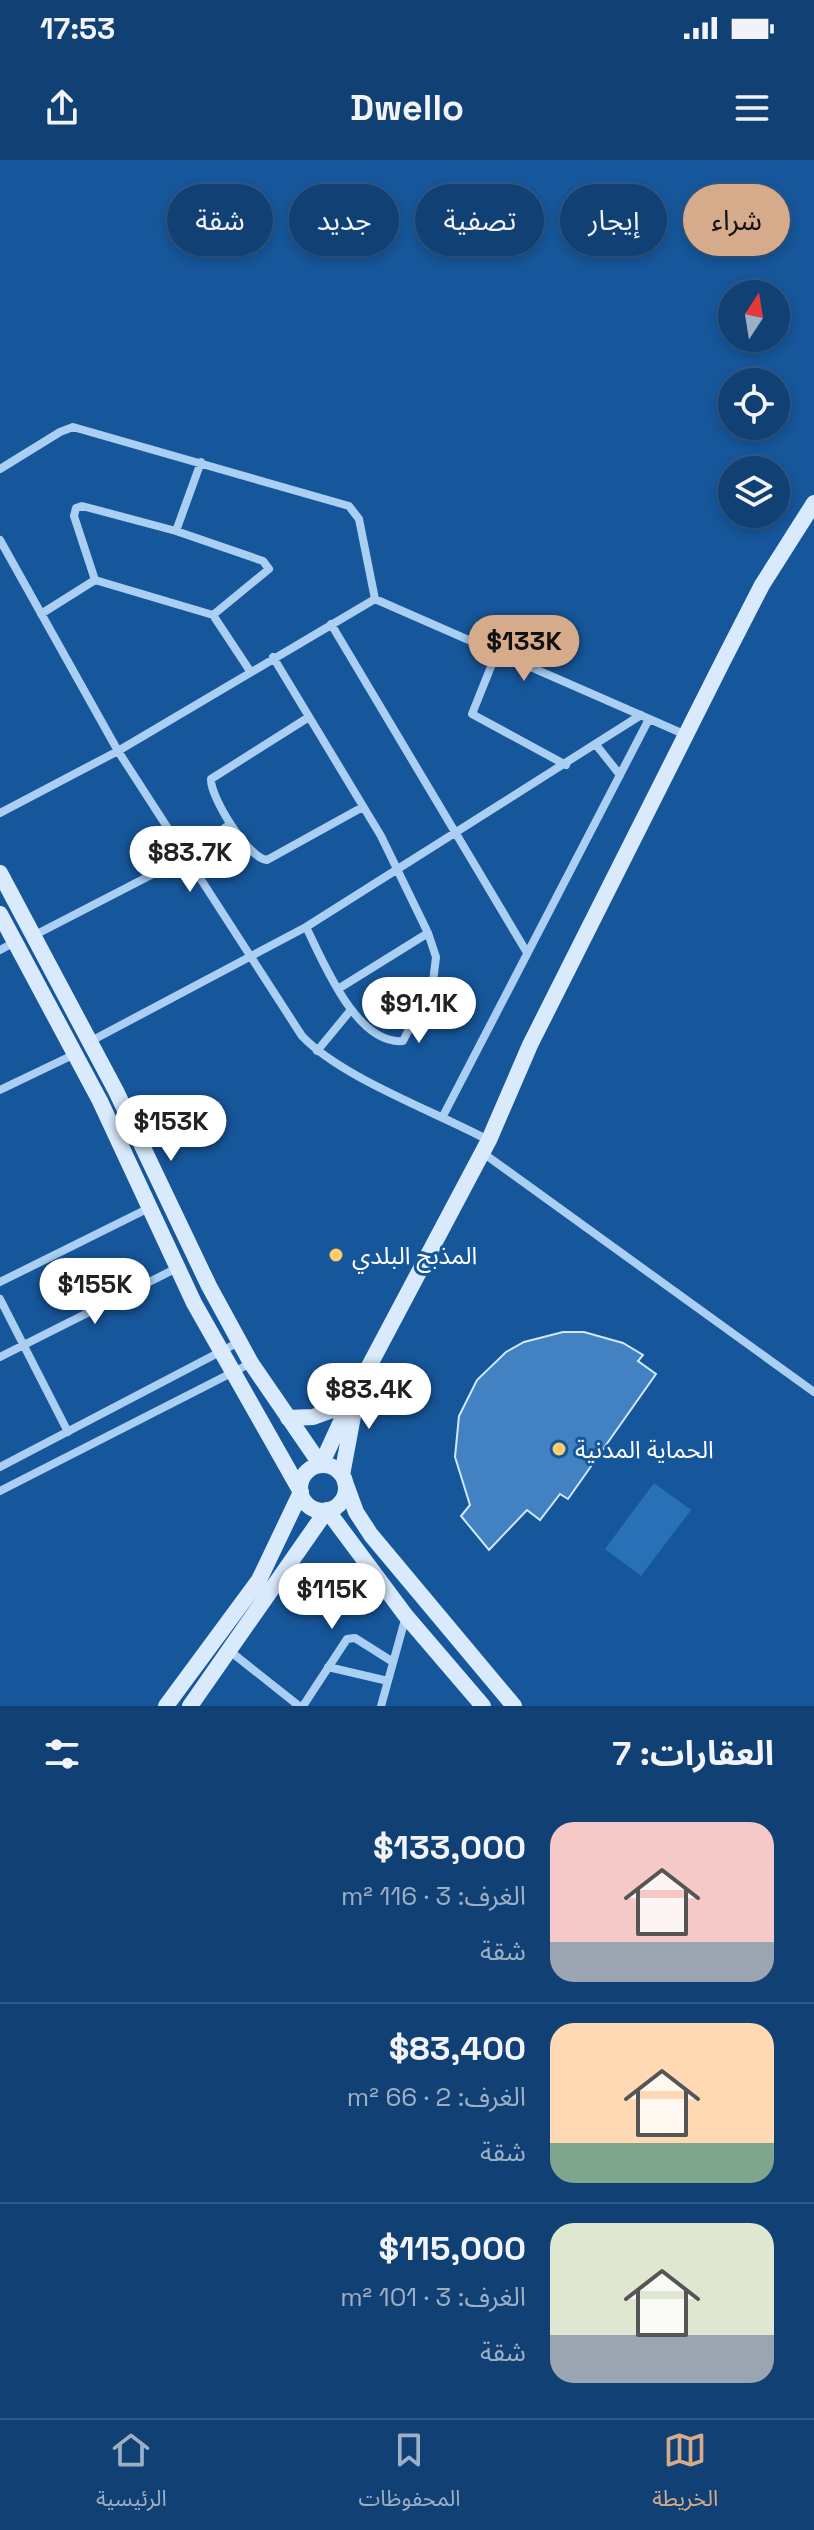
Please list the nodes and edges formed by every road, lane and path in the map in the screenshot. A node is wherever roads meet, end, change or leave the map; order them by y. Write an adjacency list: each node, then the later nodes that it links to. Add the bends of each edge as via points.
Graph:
1 (201, 462): 2 (street, via 73,427); 4 (street); 7 (street, via 353,509)
2 (0, 469)
3 (814, 503): 16 (street, via 762,585)
4 (176, 531): 6 (street, via 76,508); 9 (street, via 263,561 269,569)
5 (0, 540): 8 (street)
6 (95, 580): 8 (street); 9 (street)
7 (375, 599): 10 (street); 11 (street)
8 (41, 614): 18 (street)
9 (213, 615): 13 (street)
10 (331, 624): 12 (street); 24 (street)
11 (496, 654): 15 (street); 19 (street, via 472,714)
12 (273, 657): 13 (street); 14 (street)
13 (250, 671): 18 (street)
14 (309, 717): 21 (street); 23 (street, via 211,779)
15 (645, 717): 16 (street); 17 (street); 20 (street)
16 (687, 735): 42 (street, via 530,1045)
17 (597, 746): 19 (street); 20 (street)
18 (118, 751): 22 (street); 25 (street)
19 (566, 765): 24 (street)
20 (620, 775): 33 (street)
21 (361, 808): 23 (street, via 267,860 257,857); 26 (street)
22 (0, 813)
23 (230, 824): 25 (street)
24 (456, 834): 26 (street); 33 (street)
25 (186, 857): 31 (street); 34 (street)
26 (399, 871): 29 (street); 30 (street)
27 (0, 873): 31 (street)
28 (0, 914): 32 (street)
29 (306, 927): 34 (street); 35 (street)
30 (428, 933): 35 (street); 36 (street, via 436,957 433,982 403,1041 367,1026)
31 (32, 937): 37 (street)
32 (7, 946): 39 (street)
33 (526, 951): 41 (street)
34 (250, 960): 37 (street); 38 (street)
35 (338, 989): 36 (street)
36 (350, 1011): 38 (street)
37 (91, 1041): 47 (street)
38 (317, 1051): 41 (street)
39 (76, 1053): 40 (street); 43 (street)
40 (0, 1090)
41 (443, 1116): 42 (street)
42 (486, 1146): 53 (street); 54 (street)
43 (149, 1208): 44 (street); 45 (street)
44 (177, 1268): 48 (street); 49 (street)
45 (0, 1282)
46 (0, 1299): 48 (street)
47 (239, 1342): 49 (street); 51 (street)
48 (25, 1344): 50 (street); 57 (street)
49 (219, 1352): 52 (street); 57 (street)
50 (0, 1357)
51 (251, 1363): 52 (street); 56 (street)
52 (232, 1372): 61 (street); 64 (street)
53 (364, 1379): 55 (street); 62 (street, via 349,1430)
54 (814, 1392)
55 (349, 1404): 56 (street, via 313,1417); 59 (street)
56 (288, 1418): 59 (street)
57 (68, 1432): 58 (street)
58 (19, 1458): 60 (street); 61 (street)
59 (321, 1465): 62 (street); 64 (street, via 303,1477)
60 (0, 1467)
61 (29, 1476): 63 (street)
62 (343, 1478): 65 (street, via 340,1503); 76 (street, via 371,1535)
63 (0, 1491)
64 (301, 1492): 65 (street, via 307,1504); 71 (street, via 259,1580)
65 (327, 1510): 66 (street); 67 (street)
66 (406, 1616): 68 (street); 75 (street)
67 (231, 1652): 72 (street); 73 (street)
68 (393, 1662): 69 (street, via 351,1638); 70 (street)
69 (328, 1667): 70 (street); 73 (street)
70 (388, 1681): 74 (street)
71 (166, 1706)
72 (190, 1706)
73 (301, 1706)
74 (381, 1706)
75 (483, 1706)
76 (514, 1706)

